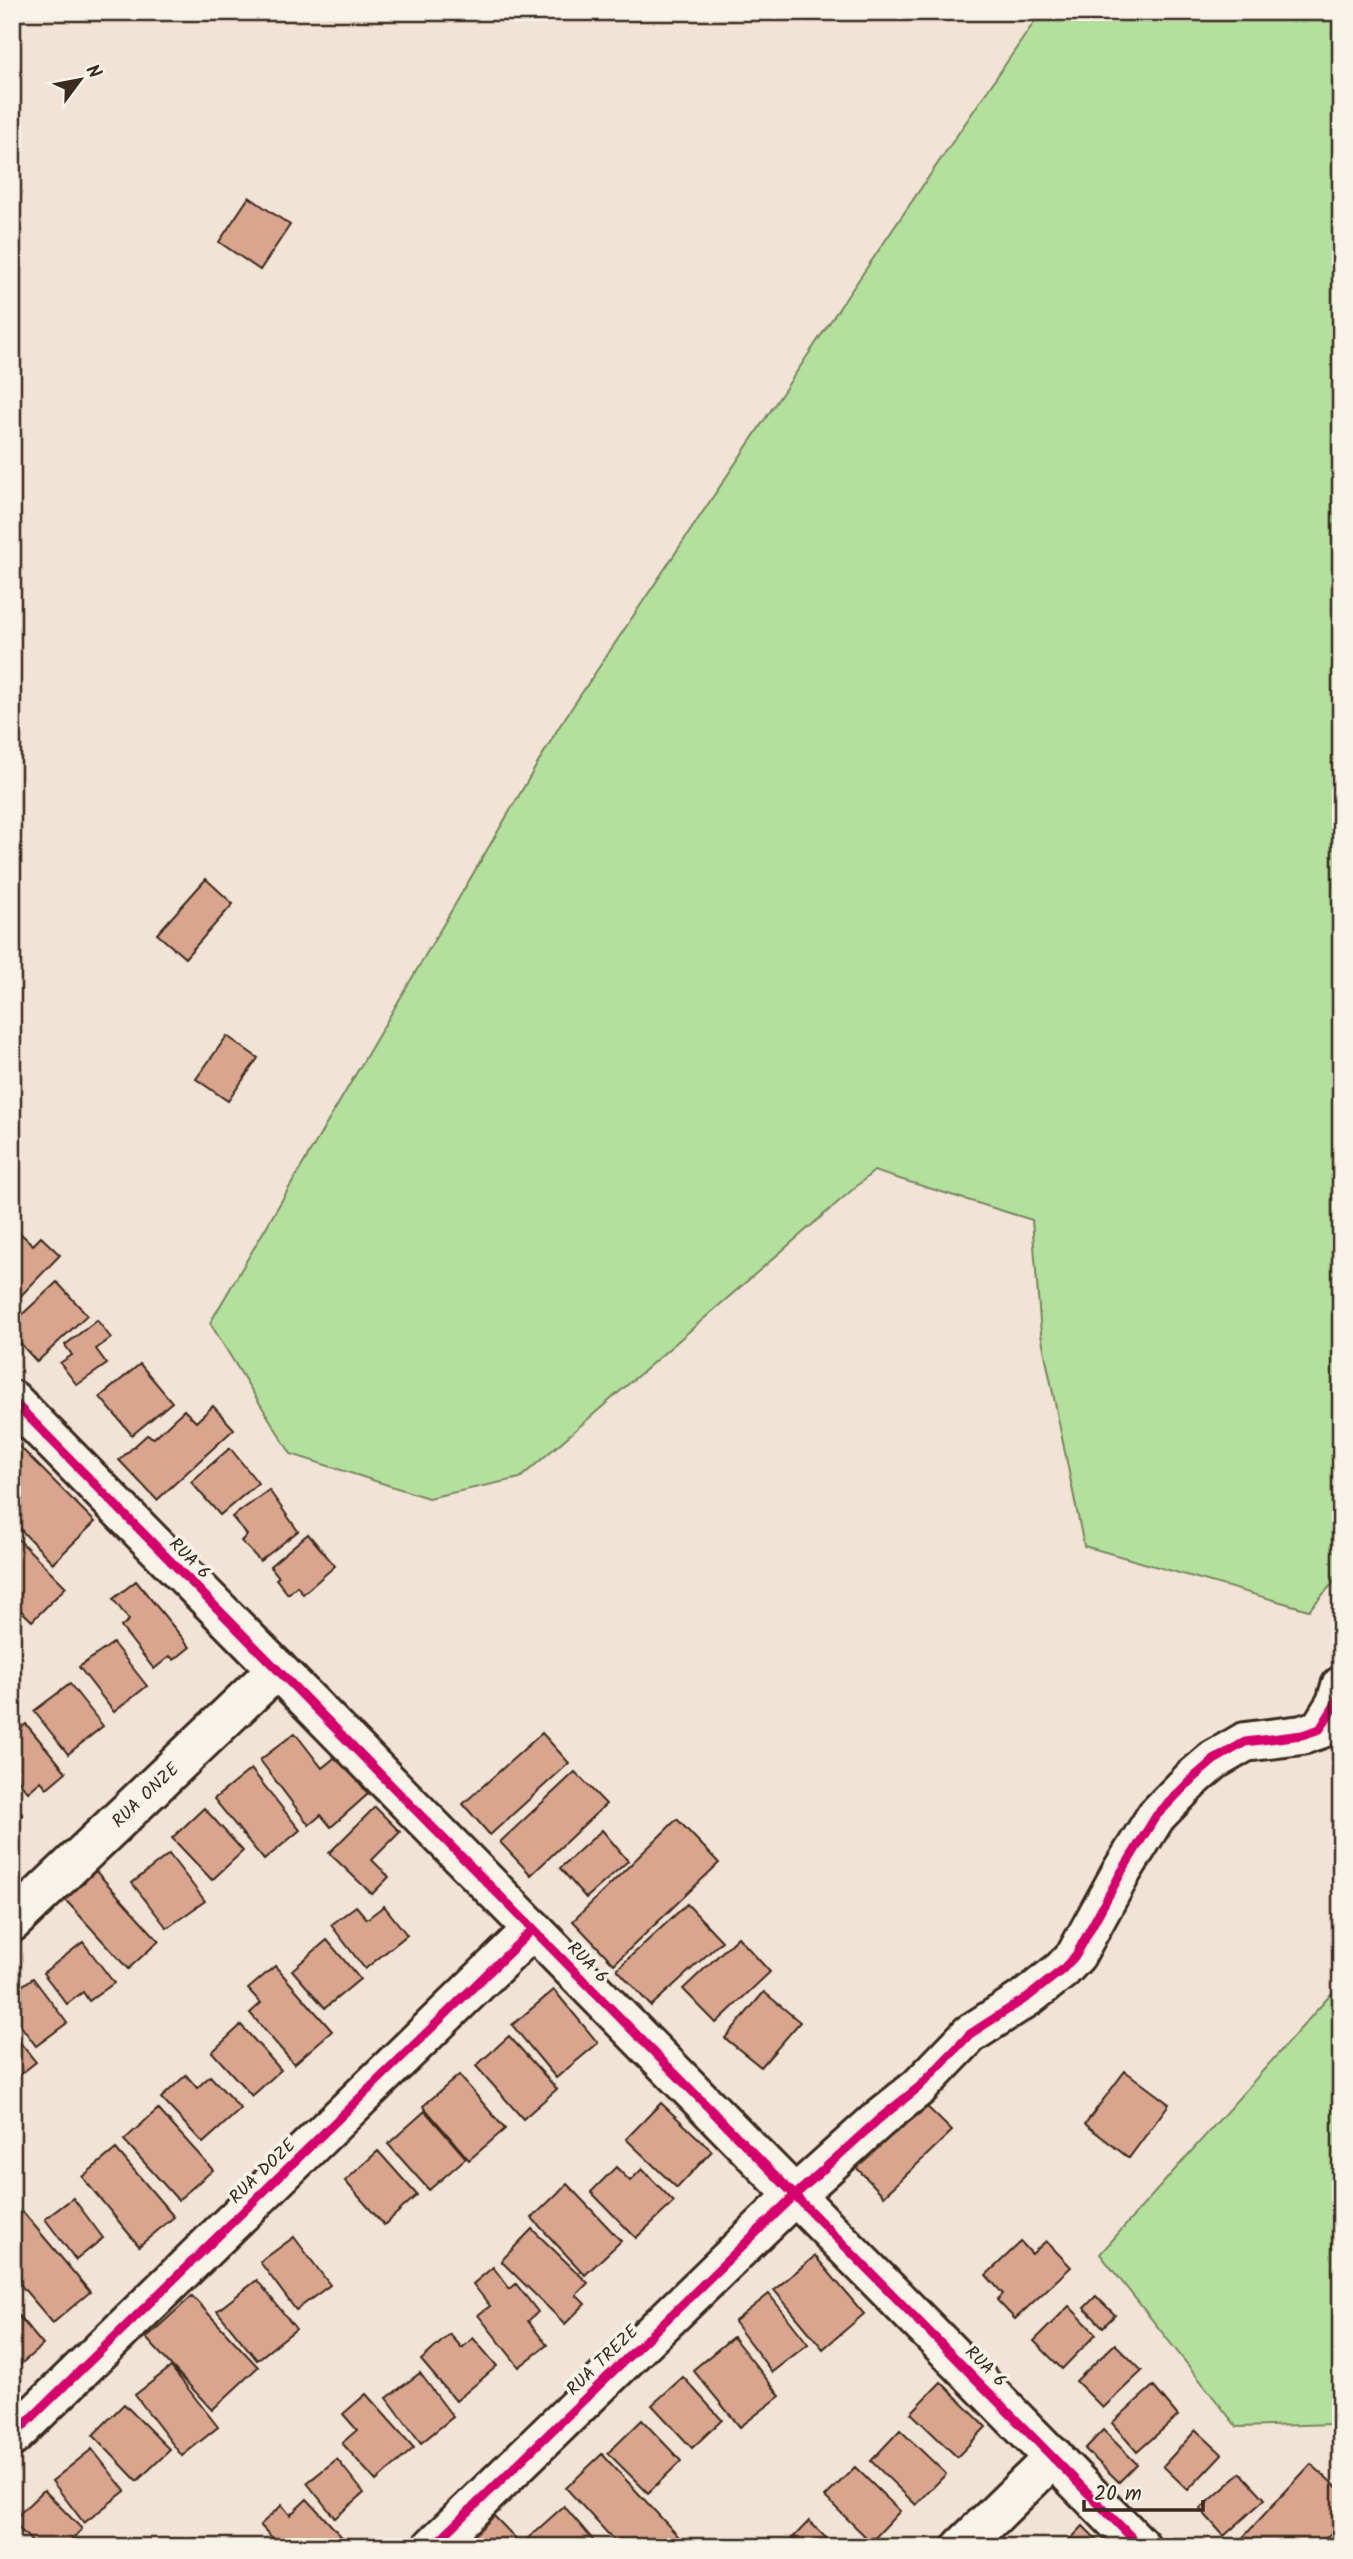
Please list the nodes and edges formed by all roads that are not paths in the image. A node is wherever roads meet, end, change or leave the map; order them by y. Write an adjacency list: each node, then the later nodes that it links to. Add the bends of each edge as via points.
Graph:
1 (14, 1405): 2 (street, RUA 6)
2 (277, 1669): 4 (street, RUA ONZE); 5 (street, RUA 6)
3 (1341, 1686): 6 (street, RUA TREZE, via 1320,1730 1245,1742 1194,1778 1156,1816 1076,1955 1062,1970 970,2034 919,2087)
4 (12, 1922)
5 (533, 1929): 6 (street, RUA 6); 7 (street, RUA DOZE)
6 (794, 2196): 8 (street, RUA 6); 9 (street, RUA TREZE)
7 (12, 2437)
8 (1054, 2457): 10 (street); 11 (street, RUA 6)
9 (432, 2547)
10 (962, 2547)
11 (1141, 2547)

